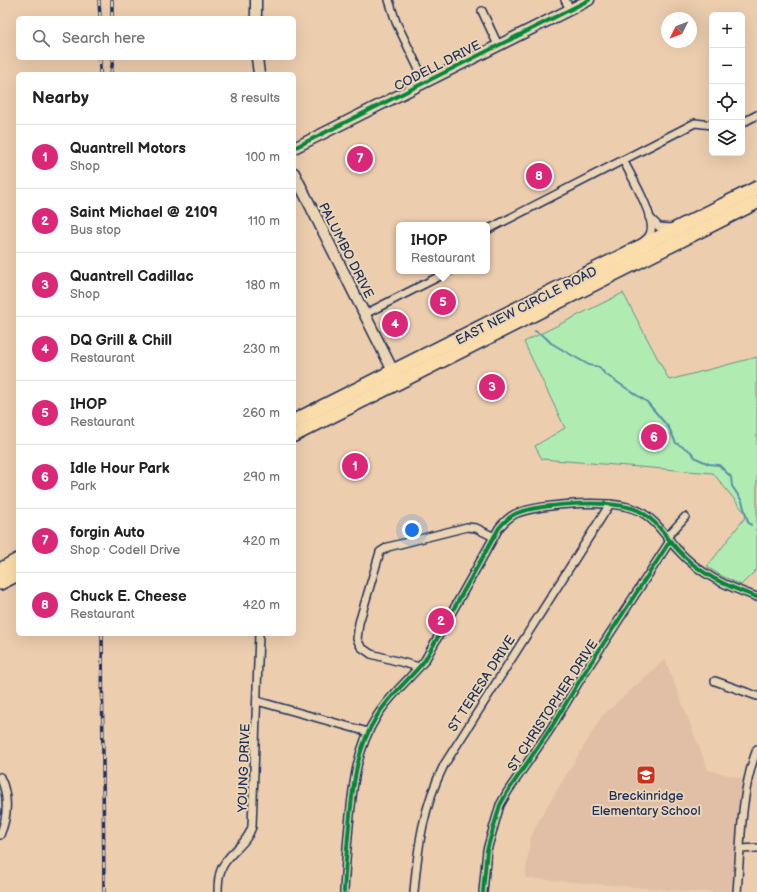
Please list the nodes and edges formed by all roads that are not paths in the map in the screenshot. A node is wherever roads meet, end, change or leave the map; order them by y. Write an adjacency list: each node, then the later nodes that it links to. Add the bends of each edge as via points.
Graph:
1 (256, 0): 6 (street)
2 (389, 0): 10 (street, via 396,22)
3 (589, 0): 4 (street, CODELL DRIVE)
4 (568, 5): 7 (street, CODELL DRIVE)
5 (482, 11): 7 (street)
6 (256, 16)
7 (498, 45): 10 (street, CODELL DRIVE)
8 (257, 60): 9 (street)
9 (259, 72)
10 (425, 82): 14 (street, CODELL DRIVE)
11 (757, 115): 12 (street)
12 (745, 121)
13 (709, 125): 15 (street, via 695,123)
14 (296, 147)
15 (623, 160): 19 (street); 21 (street)
16 (296, 176): 24 (street, PALUMBO DRIVE)
17 (757, 188): 20 (highway, EAST NEW CIRCLE ROAD)
18 (757, 202): 25 (highway, EAST NEW CIRCLE ROAD)
19 (649, 217): 20 (street, via 659,227); 22 (street, via 650,234)
20 (678, 227): 22 (highway, EAST NEW CIRCLE ROAD)
21 (490, 228)
22 (637, 249): 25 (highway, EAST NEW CIRCLE ROAD)
23 (444, 274): 24 (street)
24 (365, 314): 25 (street, PALUMBO DRIVE)
25 (396, 377): 26 (highway, EAST NEW CIRCLE ROAD); 27 (highway, EAST NEW CIRCLE ROAD)
26 (296, 420)
27 (296, 434)
28 (610, 504): 30 (street, via 560,505 523,512 507,519); 31 (street, via 642,512); 50 (street, ST TERESA DRIVE, via 440,772 428,802 421,830)
29 (685, 518): 31 (street, ST CHRISTOPHER DRIVE)
30 (494, 537): 38 (street, via 430,652); 38 (street, via 476,528 467,527 388,547 380,552 357,639 361,647 371,654)
31 (669, 539): 36 (street, via 683,556 706,574 728,587); 51 (street, ST CHRISTOPHER DRIVE, via 500,805 487,850)
32 (16, 561): 33 (highway)
33 (0, 570)
34 (16, 575): 35 (highway)
35 (0, 583)
36 (757, 597)
37 (259, 636): 41 (street, YOUNG DRIVE)
38 (419, 667): 42 (street, via 384,706)
39 (715, 681): 40 (street)
40 (757, 696)
41 (257, 701): 42 (street); 48 (street, YOUNG DRIVE, via 252,827 245,841 226,860 221,869)
42 (368, 732): 49 (street, via 361,747 354,775)
43 (757, 749): 46 (street, via 746,792)
44 (0, 777): 45 (street, via 6,801 5,822)
45 (0, 835)
46 (741, 848): 47 (street); 52 (street)
47 (757, 848)
48 (218, 892)
49 (344, 892)
50 (414, 892)
51 (483, 892)
52 (738, 892)

